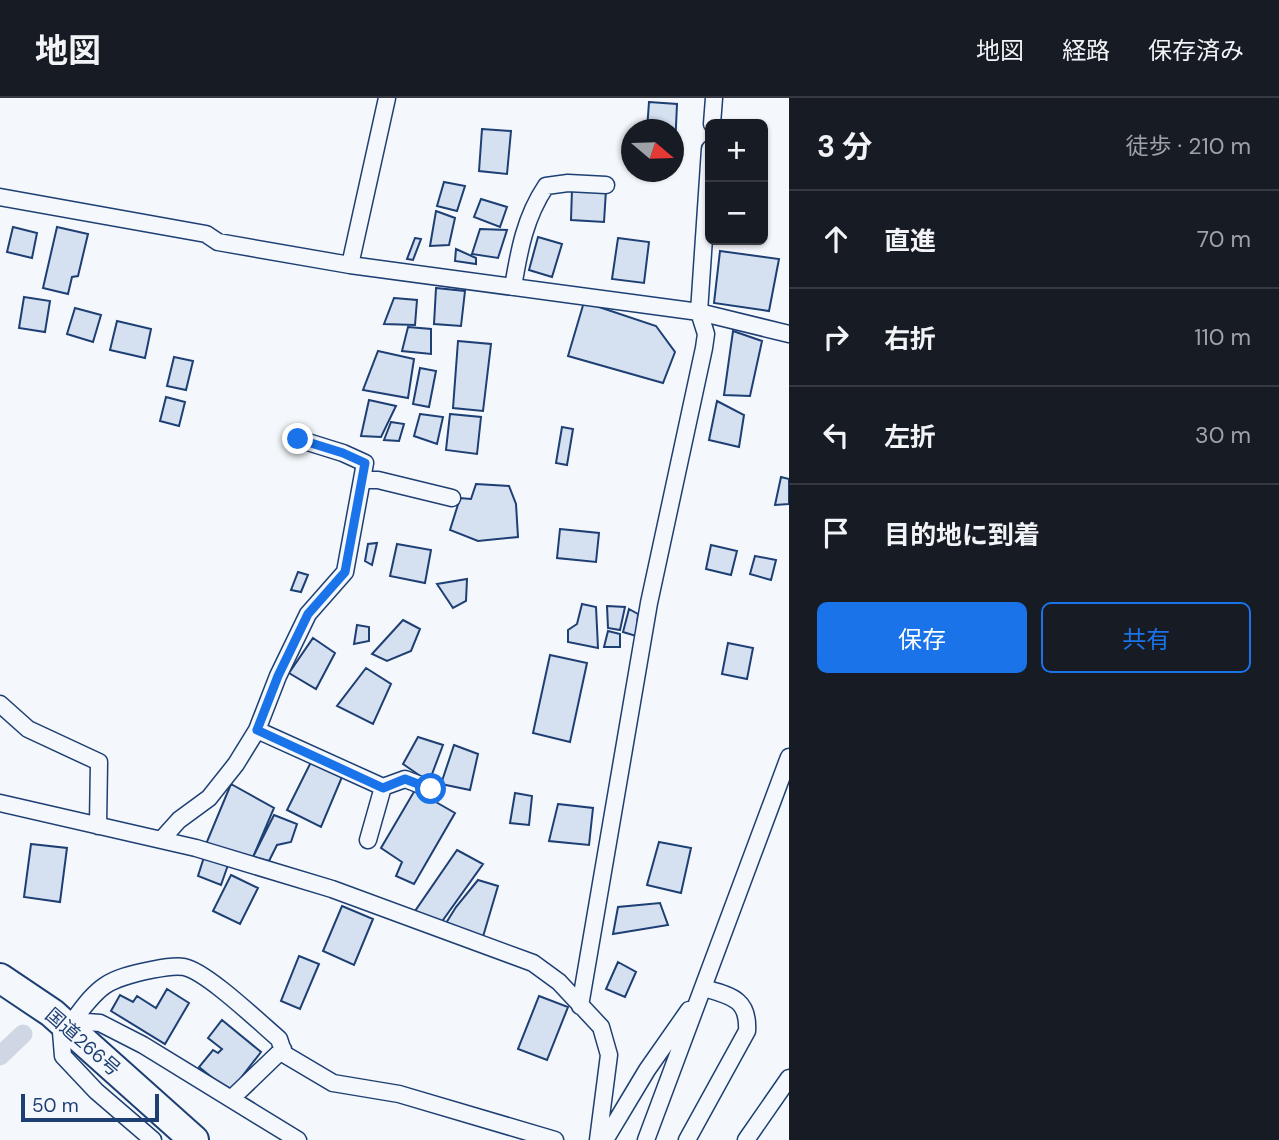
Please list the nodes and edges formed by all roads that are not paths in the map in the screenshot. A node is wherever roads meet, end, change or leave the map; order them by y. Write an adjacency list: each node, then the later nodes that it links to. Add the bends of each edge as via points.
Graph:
1 (387, 98): 7 (street)
2 (714, 98): 3 (street)
3 (712, 119)
4 (708, 182): 9 (street)
5 (606, 185): 8 (street, via 546,186 533,205)
6 (0, 197): 7 (street)
7 (350, 265): 8 (street)
8 (513, 287): 9 (street)
9 (699, 312): 10 (street); 25 (street, via 706,334 704,348 649,603)
10 (789, 334)
11 (298, 439): 12 (street, via 365,463)
12 (363, 480): 13 (street); 15 (street, via 345,572 308,614)
13 (452, 498)
14 (0, 704): 20 (street, via 28,729 99,762)
15 (257, 730): 17 (street); 21 (street, via 209,798 178,820)
16 (789, 757): 24 (street)
17 (383, 788): 18 (street, via 405,779); 22 (street)
18 (431, 789)
19 (0, 803): 20 (street)
20 (98, 826): 21 (street)
21 (161, 840): 25 (street, via 332,889 533,963 559,982)
22 (368, 840)
23 (0, 978): 26 (highway, 国道266号)
24 (704, 988): 36 (street); 37 (street); 38 (street, via 736,998 748,1015 747,1031)
25 (580, 1006): 35 (street, via 601,1027 609,1055)
26 (66, 1021): 27 (street, via 110,980 184,967 202,975 279,1039); 29 (street, via 100,1023); 31 (street, via 63,1056); 32 (highway, 国道266号)
27 (282, 1049): 29 (street); 34 (street, via 333,1083 399,1094)
28 (789, 1078): 39 (street)
29 (231, 1100): 30 (street)
30 (275, 1134): 33 (street)
31 (153, 1140)
32 (194, 1140)
33 (299, 1140)
34 (555, 1140)
35 (598, 1140)
36 (605, 1140)
37 (646, 1140)
38 (687, 1140)
39 (746, 1140)

